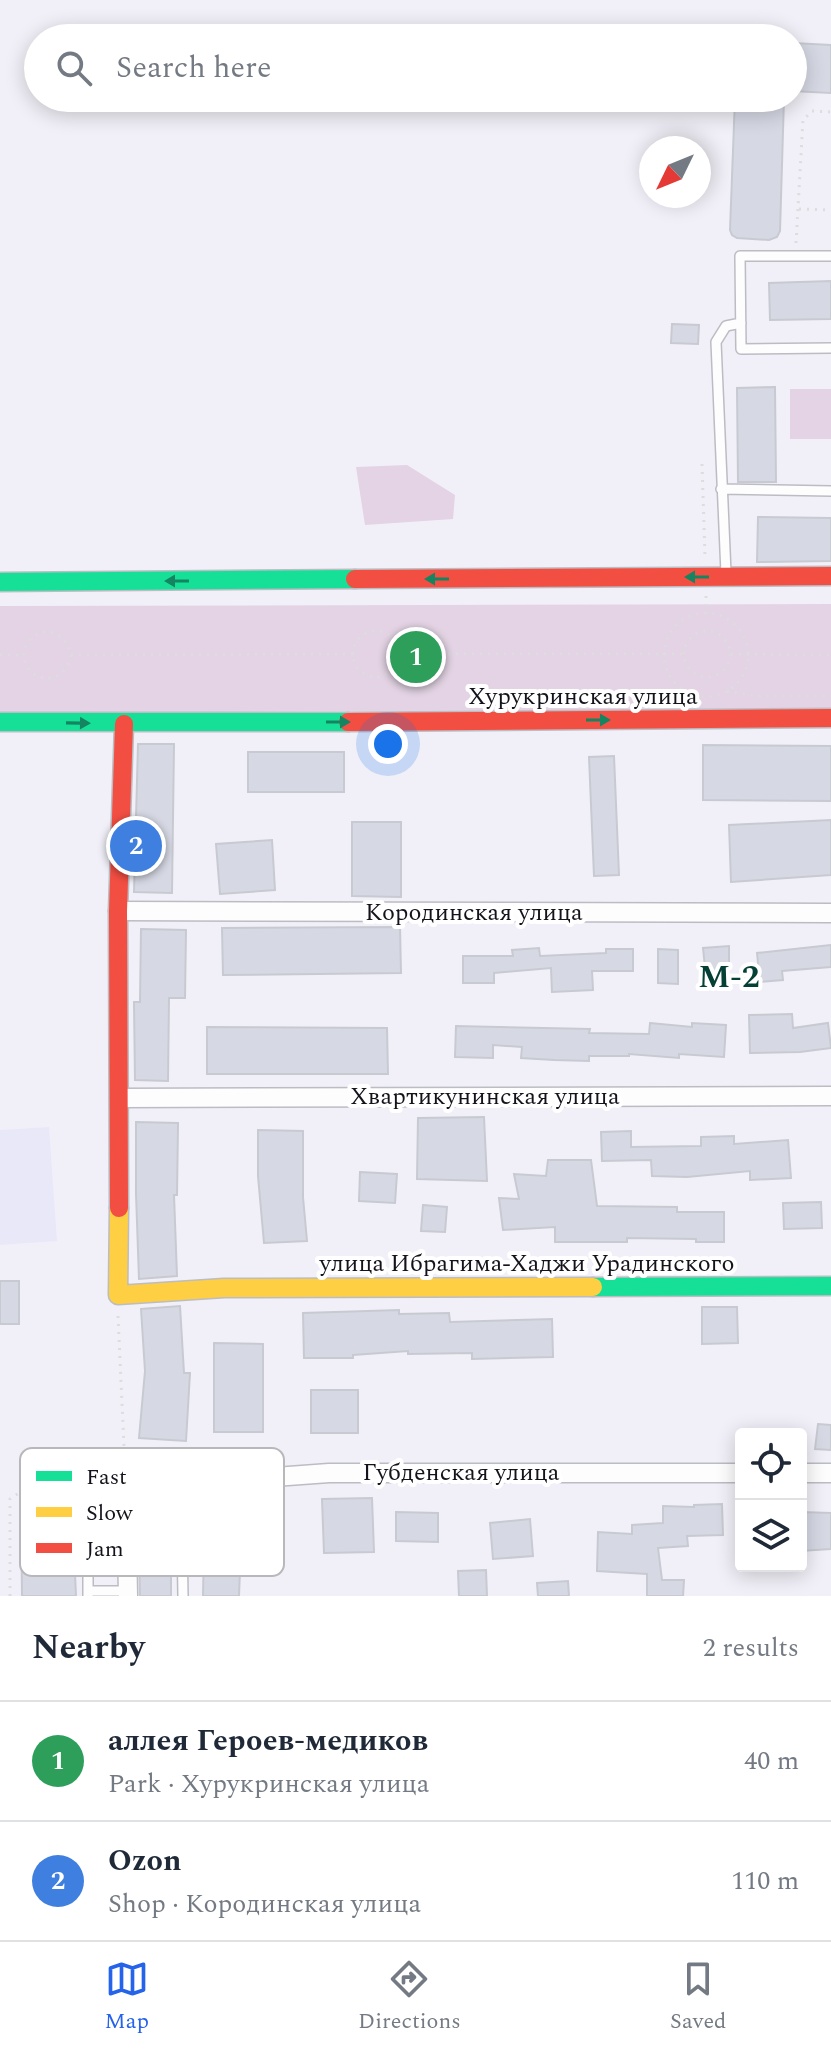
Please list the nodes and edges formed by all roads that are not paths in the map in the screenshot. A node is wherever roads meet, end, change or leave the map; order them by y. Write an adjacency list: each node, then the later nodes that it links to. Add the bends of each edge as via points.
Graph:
1 (831, 256): 2 (lane, via 740,256)
2 (741, 323): 3 (lane, via 741,349); 4 (lane, via 726,326 716,342)
3 (831, 348)
4 (721, 489): 5 (lane); 7 (lane)
5 (831, 491)
6 (831, 576): 7 (street)
7 (726, 577): 8 (street, one-way to 8)
8 (0, 582)
9 (831, 718): 11 (street, Хурукринская улица, one-way to 9)
10 (0, 722): 11 (street, Хурукринская улица, one-way to 11)
11 (124, 724): 12 (street)
12 (118, 911): 13 (street, Кородинская улица); 15 (street)
13 (831, 913)
14 (831, 1096): 15 (street, Хвартикунинская улица)
15 (120, 1098): 16 (street, улица Ибрагима-Хаджи Урадинского, via 118,1295 224,1288)
16 (831, 1286)
17 (735, 1473): 20 (street, Губденская улица)
18 (807, 1473): 19 (street)
19 (831, 1473)
20 (284, 1476)
21 (183, 1576): 24 (lane)
22 (128, 1593): 23 (lane)
23 (88, 1594)
24 (183, 1596)

